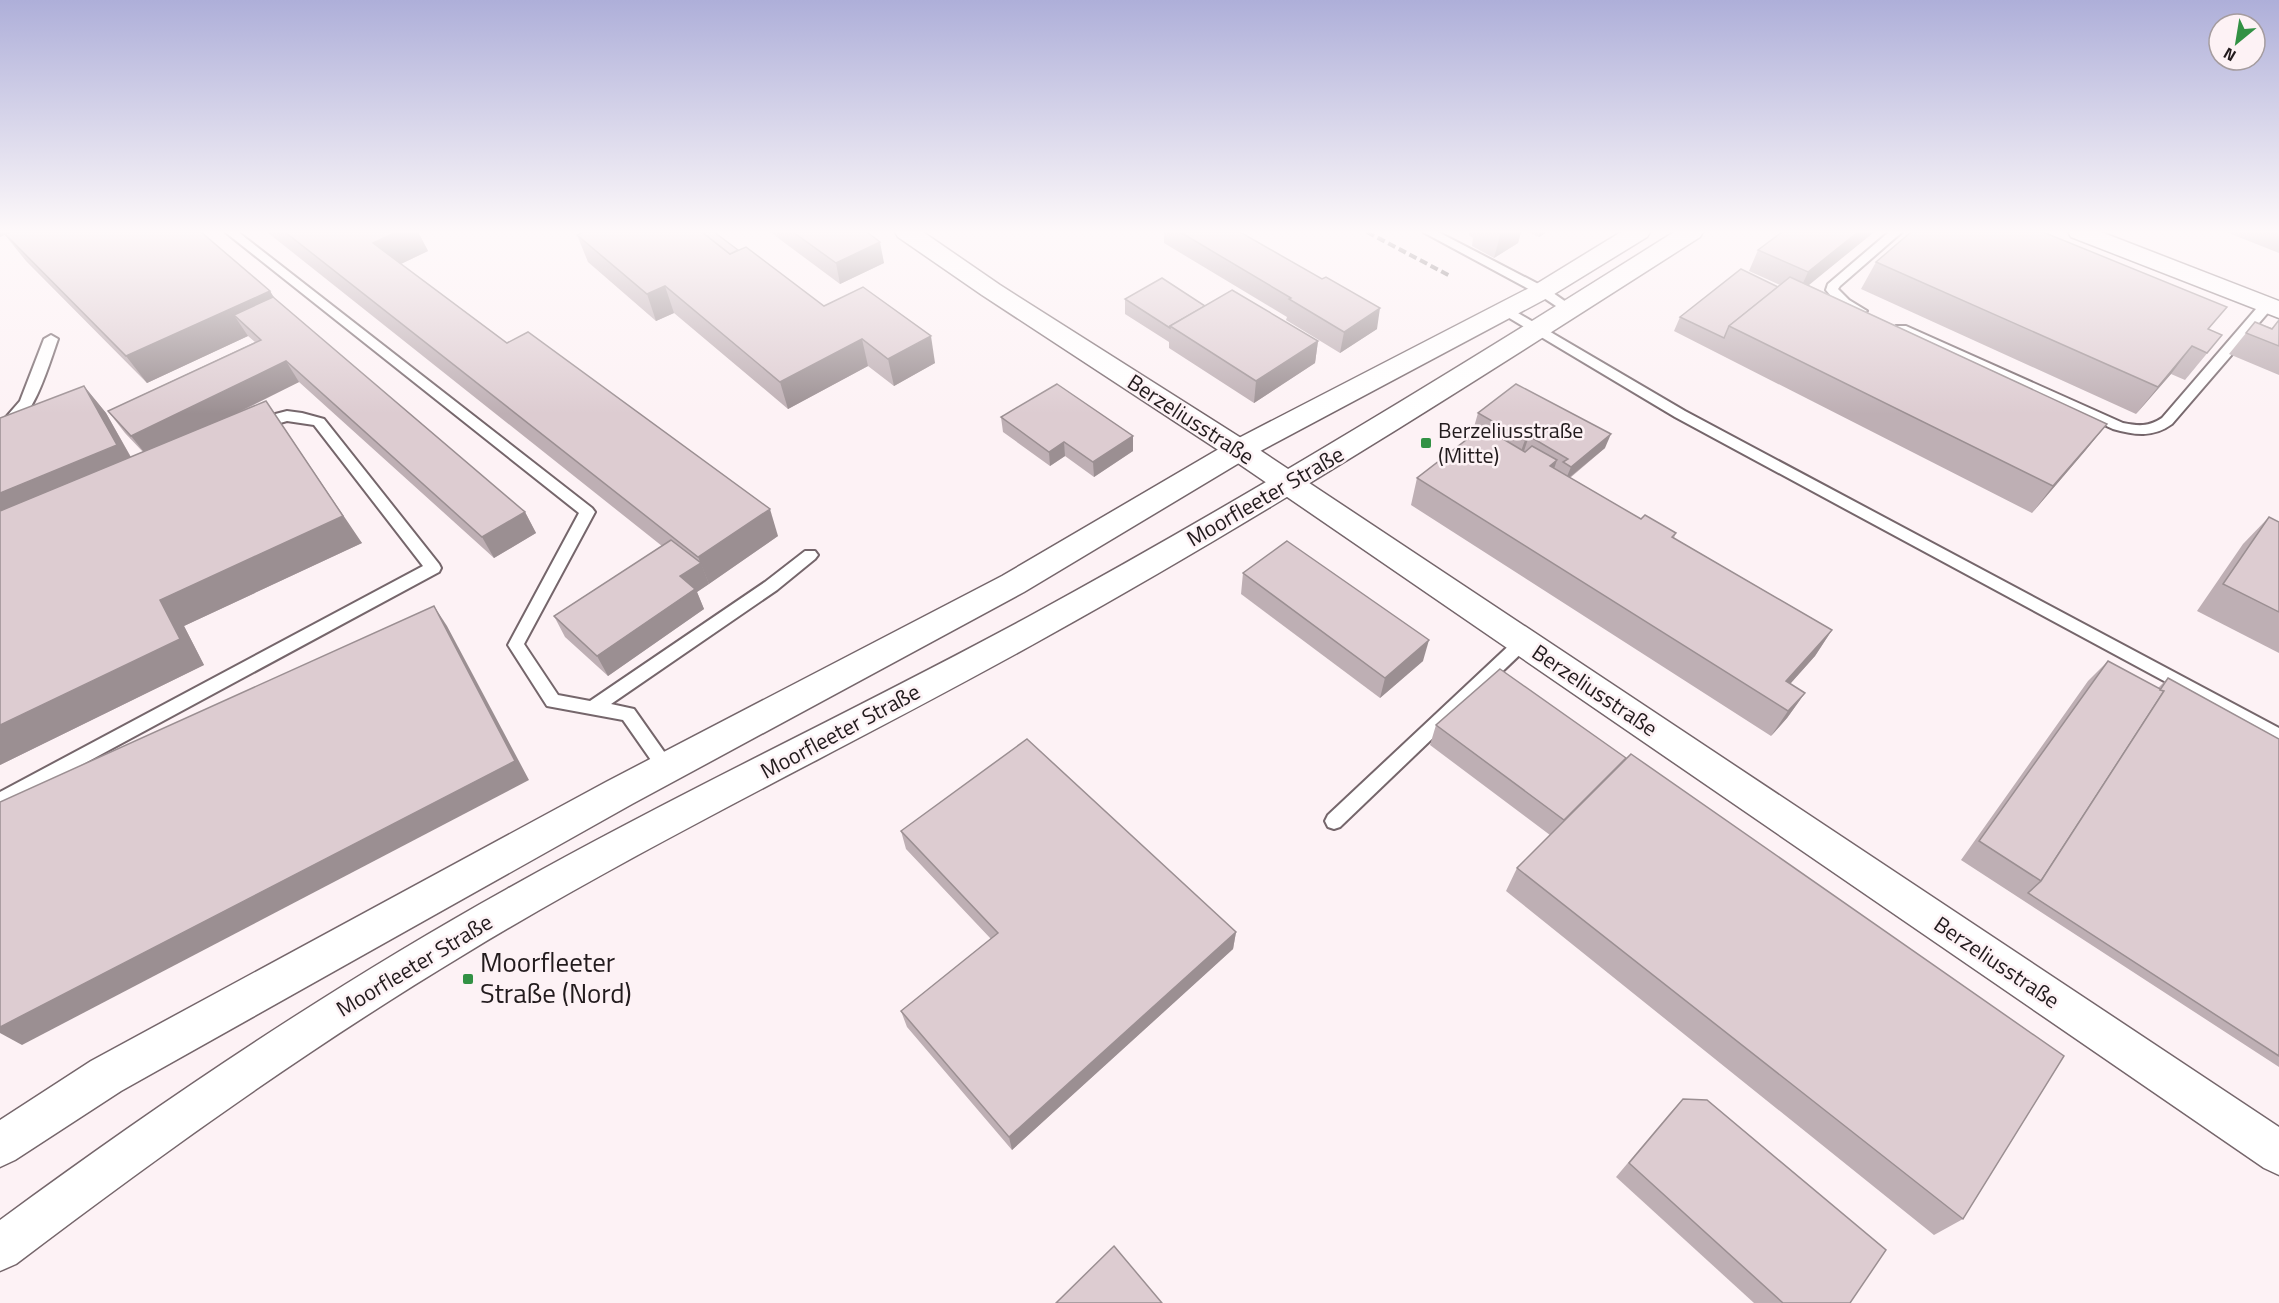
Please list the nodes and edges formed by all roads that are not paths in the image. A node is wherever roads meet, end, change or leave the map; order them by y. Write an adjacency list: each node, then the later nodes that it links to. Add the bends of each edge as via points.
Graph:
1 (308, 293): 19 (lane, via 587,512 516,645 553,701)
2 (996, 293): 15 (main road, Berzeliusstraße)
3 (1539, 293): 10 (main road)
4 (1545, 293): 9 (lane)
5 (1595, 293): 9 (main road, Moorfleeter Straße)
6 (1835, 293): 8 (lane, via 1844,303 2135,431 2150,431 2167,421)
7 (2236, 293): 8 (main road)
8 (2273, 307)
9 (1570, 309): 11 (main road, Moorfleeter Straße)
10 (1506, 310): 11 (lane); 15 (main road)
11 (1538, 329): 16 (main road, Moorfleeter Straße); 20 (lane, via 1680,414)
12 (51, 339): 14 (lane, via 35,387 10,424)
13 (244, 430): 22 (lane, via 276,416 301,415 319,422 433,568)
14 (0, 431)
15 (1239, 450): 16 (main road, Berzeliusstraße); 21 (main road, via 1013,584)
16 (1288, 484): 18 (main road, Berzeliusstraße); 26 (main road, Moorfleeter Straße, via 1038,627 454,940 325,1019 80,1187)
17 (810, 555): 19 (lane)
18 (1523, 642): 23 (lane); 25 (main road, Berzeliusstraße)
19 (592, 708): 21 (lane, via 628,714)
20 (2279, 736)
21 (666, 768): 24 (main road, via 106,1076)
22 (0, 801)
23 (1334, 821)
24 (0, 1145)
25 (2279, 1153)
26 (0, 1248)

